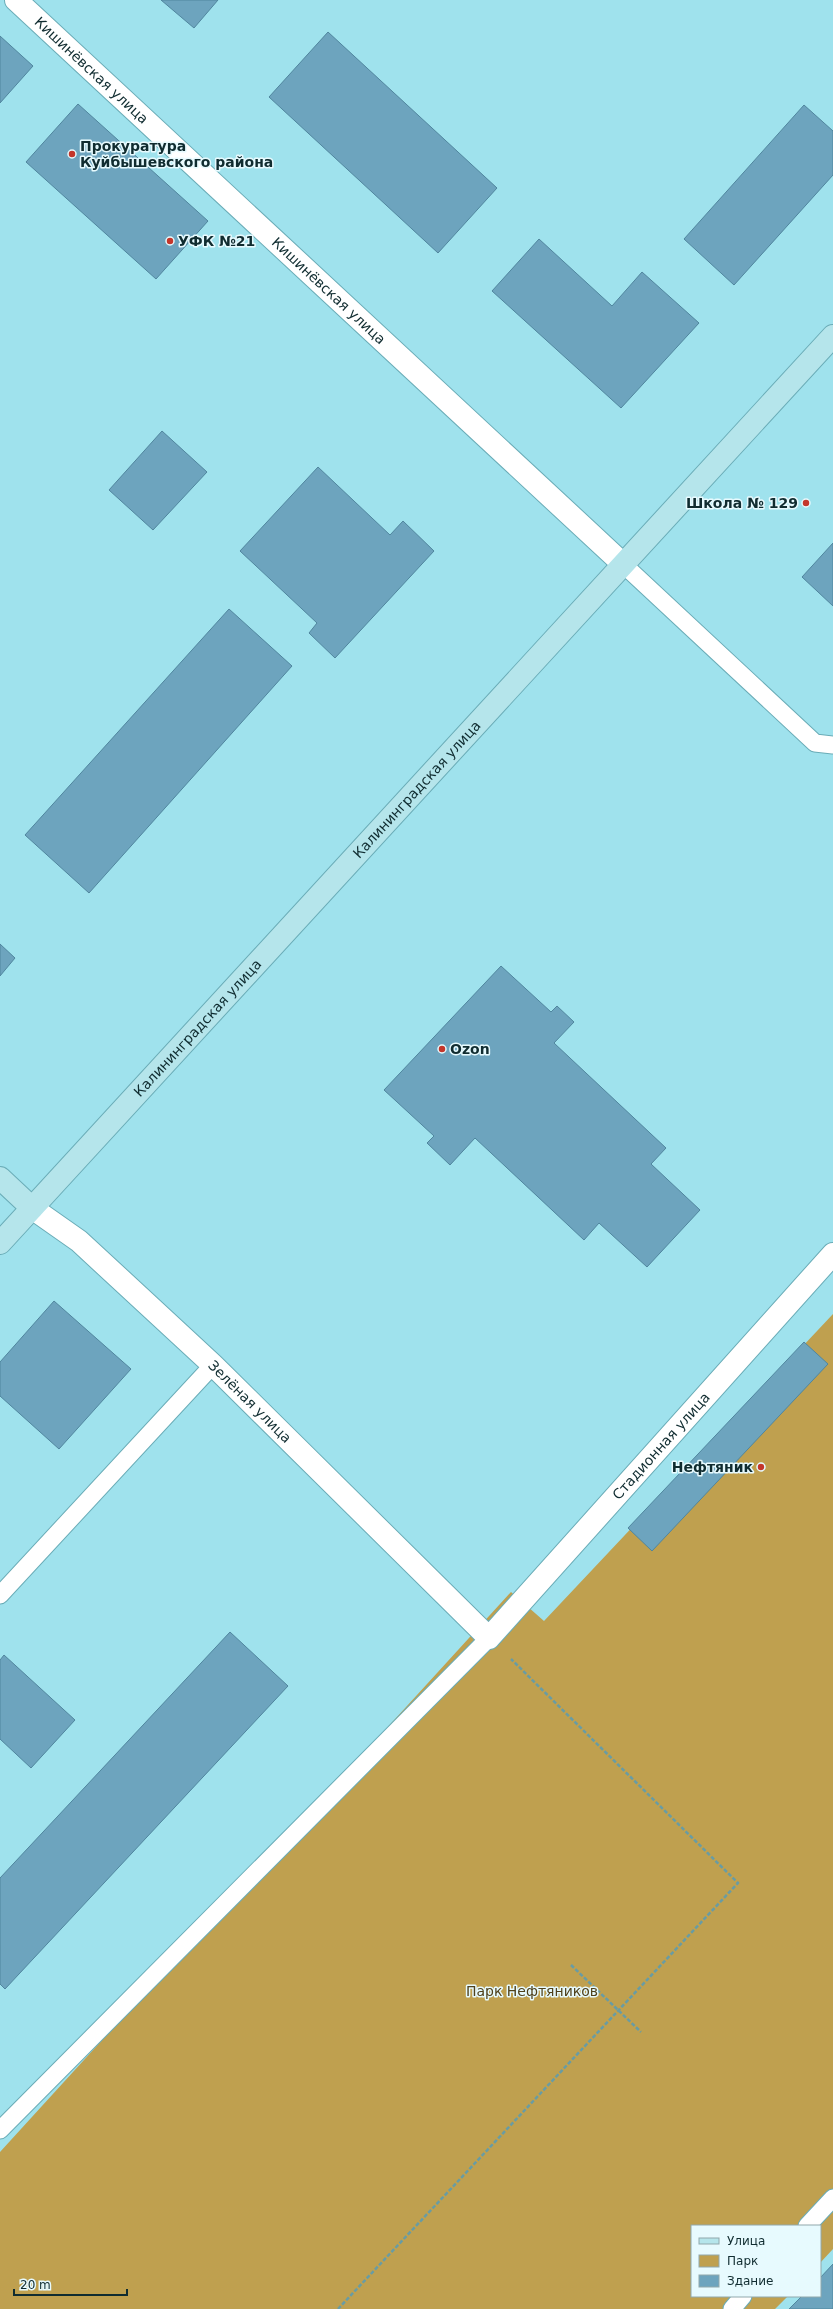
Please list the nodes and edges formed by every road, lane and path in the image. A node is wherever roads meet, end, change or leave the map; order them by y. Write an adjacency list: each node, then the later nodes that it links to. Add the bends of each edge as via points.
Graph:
1 (16, 0): 3 (street, Кишинёвская улица)
2 (833, 336): 3 (street, Калининградская улица)
3 (624, 565): 4 (lane, via 815,743); 6 (street, Калининградская улица)
4 (833, 745)
5 (0, 1178): 6 (street, Зелёная улица)
6 (32, 1208): 7 (street, Калининградская улица); 9 (street, Зелёная улица, via 79,1241)
7 (0, 1243)
8 (833, 1254): 11 (street, Стадионная улица)
9 (213, 1365): 10 (lane); 11 (street, Зелёная улица)
10 (0, 1595)
11 (489, 1638): 13 (path, via 738,1883); 15 (lane)
12 (572, 1965): 13 (path)
13 (619, 2011): 14 (path); 19 (path)
14 (641, 2032)
15 (0, 2130)
16 (833, 2198): 17 (lane)
17 (808, 2225)
18 (742, 2297): 20 (lane)
19 (338, 2309)
20 (732, 2309)

